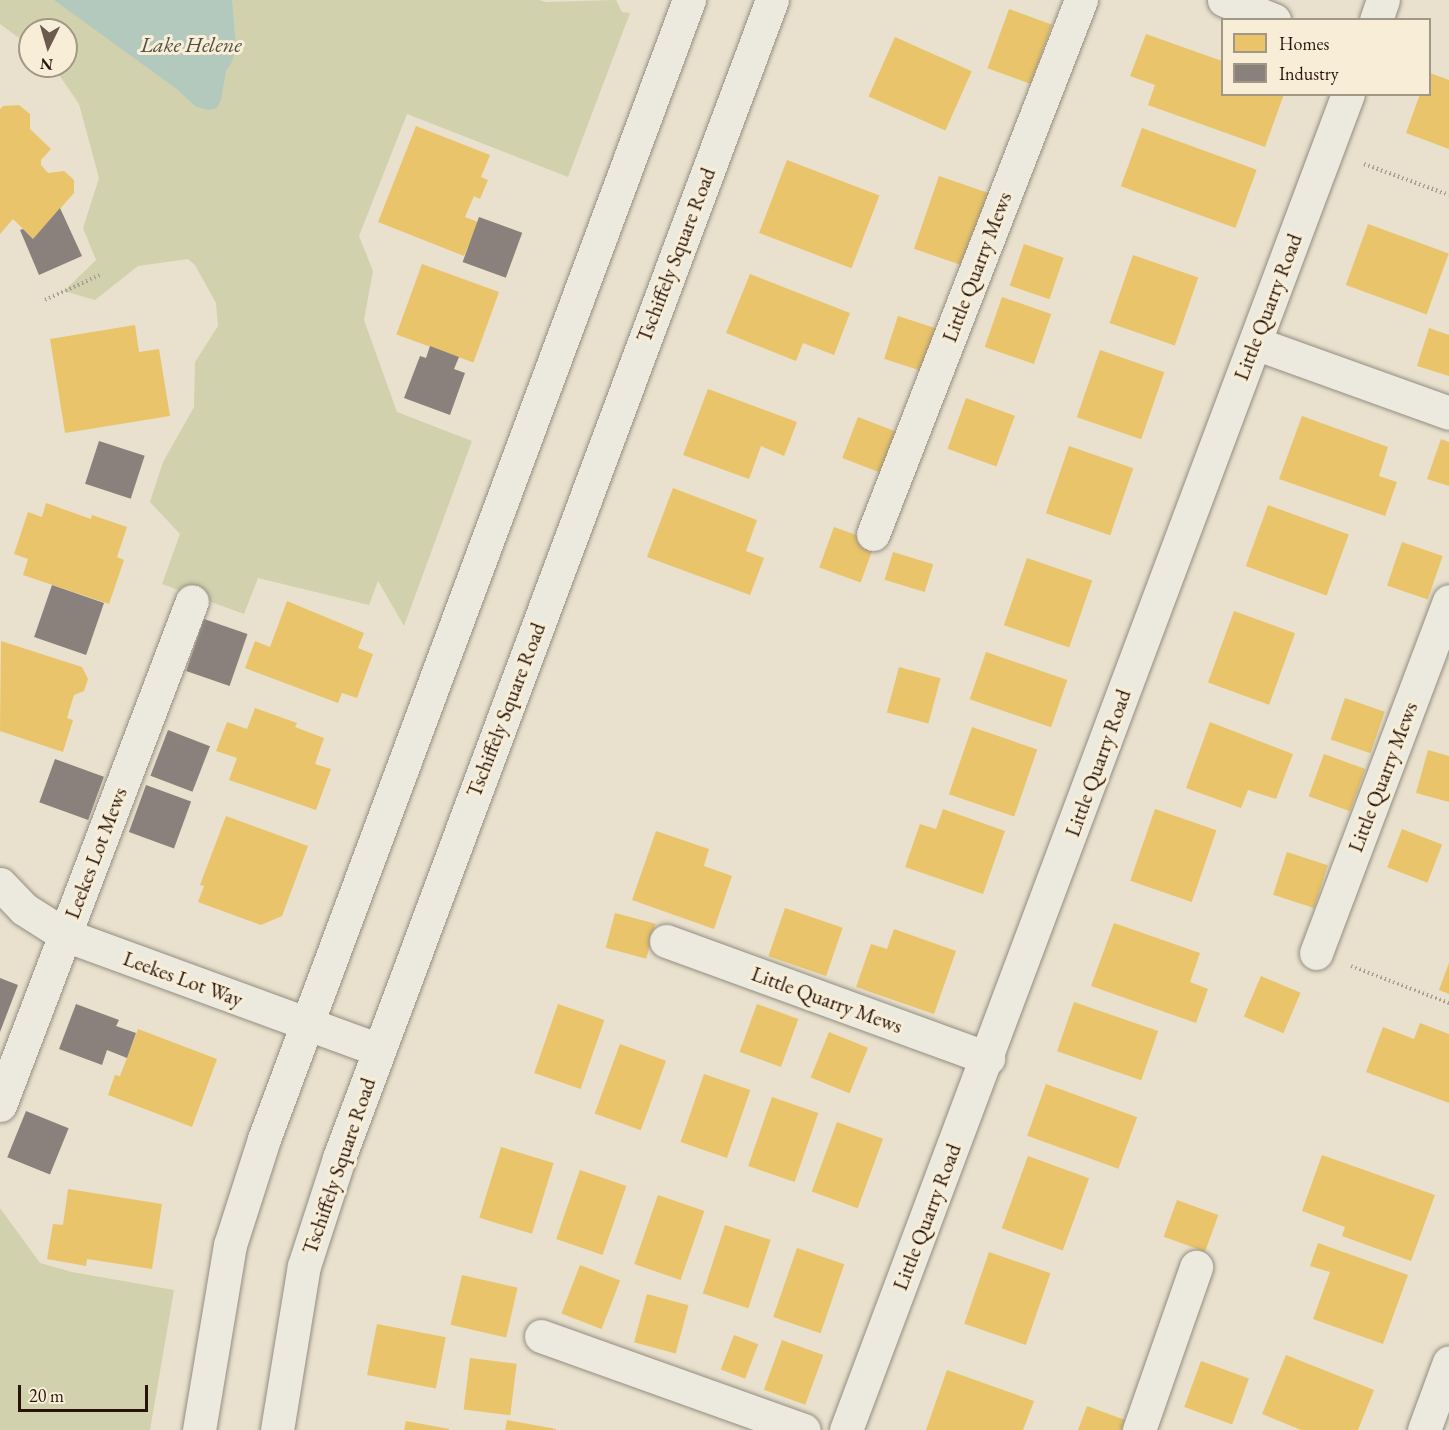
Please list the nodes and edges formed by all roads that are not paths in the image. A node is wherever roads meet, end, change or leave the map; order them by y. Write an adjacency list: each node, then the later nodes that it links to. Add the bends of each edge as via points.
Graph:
1 (689, 0): 18 (street)
2 (772, 0): 19 (street, Tschiffely Square Road)
3 (1082, 0): 11 (street, Little Quarry Mews)
4 (1224, 0): 6 (street)
5 (1383, 0): 7 (street)
6 (1269, 18)
7 (1377, 18)
8 (1347, 96): 9 (street, Little Quarry Road)
9 (1255, 343): 10 (street); 20 (street, Little Quarry Road)
10 (1449, 413)
11 (873, 534)
12 (192, 601): 15 (street, Leekes Lot Mews)
13 (1449, 601): 17 (street, Little Quarry Mews)
14 (0, 884): 15 (street, Leekes Lot Way, via 24,909)
15 (64, 935): 18 (street, Leekes Lot Way); 21 (street, Leekes Lot Mews)
16 (666, 941): 20 (street, Little Quarry Mews)
17 (1316, 953)
18 (307, 1023): 19 (street, Leekes Lot Way); 25 (street, via 230,1245)
19 (380, 1050): 26 (street, Tschiffely Square Road, via 304,1266)
20 (988, 1058): 28 (street, Little Quarry Road)
21 (0, 1105)
22 (1196, 1266): 29 (street)
23 (541, 1336): 27 (street)
24 (1449, 1362): 30 (street)
25 (199, 1430)
26 (277, 1430)
27 (804, 1430)
28 (846, 1430)
29 (1139, 1430)
30 (1424, 1430)

